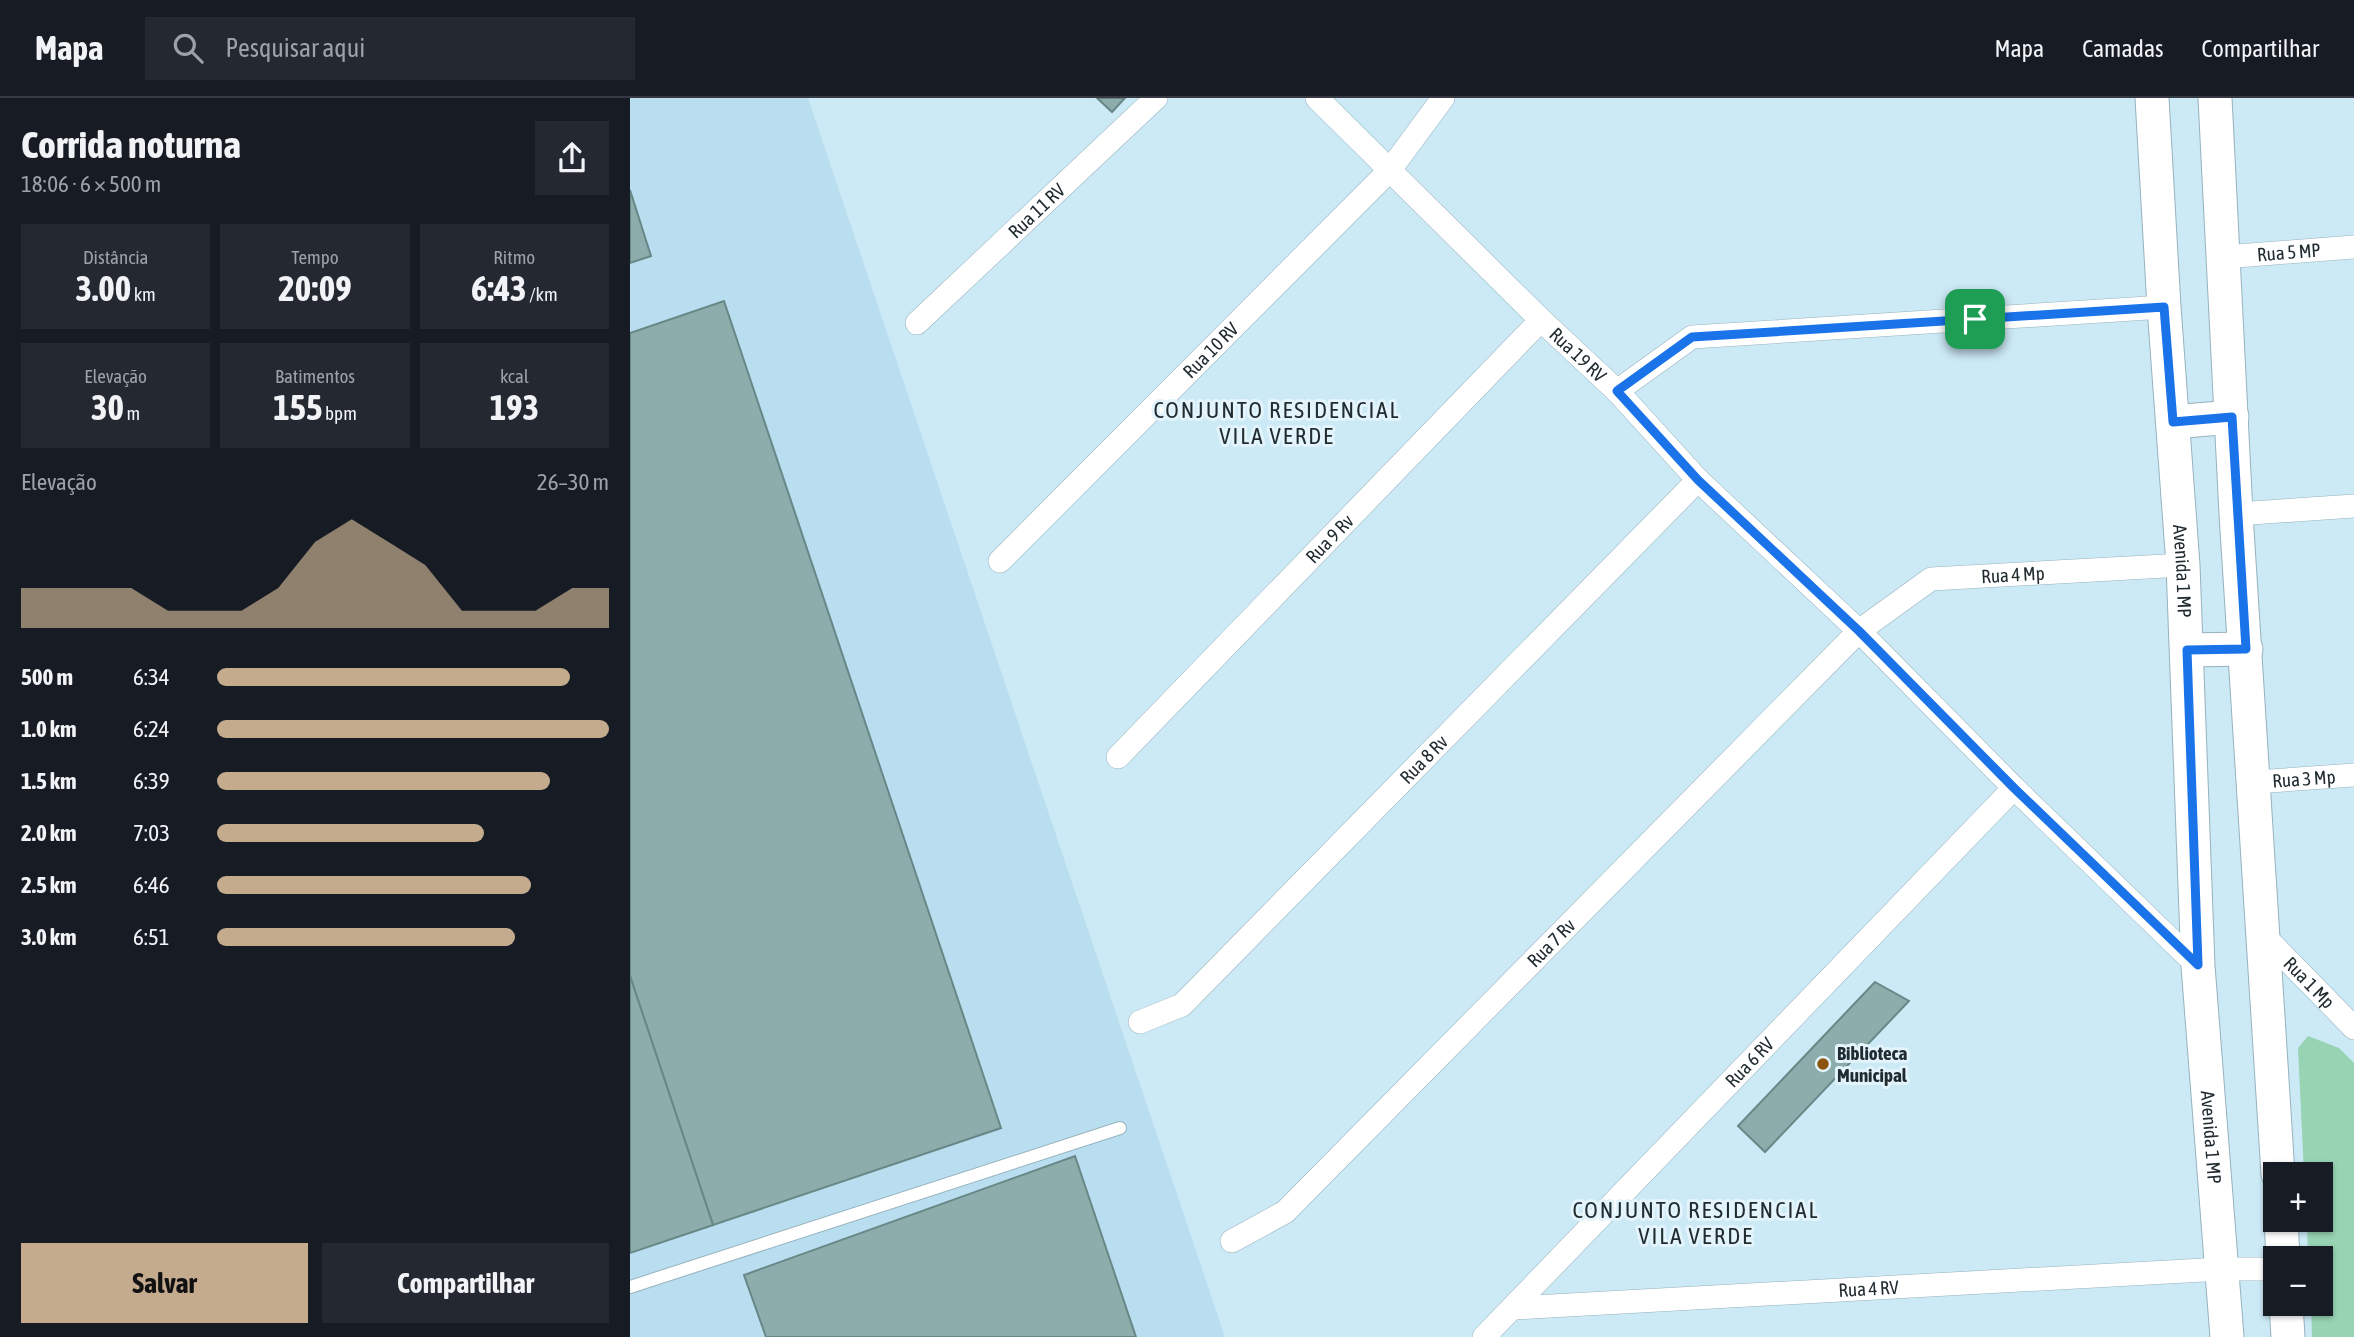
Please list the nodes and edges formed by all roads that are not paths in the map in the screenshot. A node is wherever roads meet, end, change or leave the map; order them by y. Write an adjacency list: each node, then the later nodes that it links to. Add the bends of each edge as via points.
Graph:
1 (1156, 98): 11 (street, Rua 11 RV)
2 (1317, 98): 6 (street, Rua 19 RV)
3 (1443, 98): 6 (street, Rua 10 RV)
4 (2152, 98): 9 (street, Avenida 1 MP)
5 (2215, 98): 8 (street)
6 (1391, 170): 10 (street, Rua 19 RV); 18 (street, Rua 10 RV)
7 (2354, 247): 8 (street, Rua 5 MP)
8 (2224, 257): 13 (street)
9 (2164, 307): 12 (street, via 1692,337); 14 (street, Avenida 1 MP)
10 (1541, 320): 12 (street, Rua 19 RV); 23 (street, Rua 9 Rv)
11 (917, 323)
12 (1617, 391): 15 (street, Rua 19 RV)
13 (2232, 417): 14 (street); 17 (street)
14 (2173, 422): 19 (street, Avenida 1 MP)
15 (1698, 480): 20 (street, Rua 19 RV); 29 (street, Rua 8 Rv, via 1182,1005)
16 (2354, 506): 17 (street)
17 (2236, 514): 21 (street)
18 (1000, 561)
19 (2183, 565): 20 (street, Rua 4 Mp, via 1931,579); 22 (street, Avenida 1 MP)
20 (1859, 631): 26 (street, Rua 19 RV); 33 (street, Rua 7 Rv, via 1285,1212)
21 (2246, 649): 22 (street); 25 (street)
22 (2187, 650): 28 (street, Avenida 1 MP)
23 (1118, 757)
24 (2354, 775): 25 (street, Rua 3 Mp)
25 (2255, 782): 27 (street)
26 (2014, 788): 28 (street, Rua 19 RV); 37 (street, Rua 6 RV)
27 (2264, 936): 30 (street, Rua 1 Mp); 32 (street)
28 (2198, 965): 34 (street, Avenida 1 MP)
29 (1140, 1022)
30 (2354, 1028)
31 (1121, 1128): 36 (lane)
32 (2277, 1162)
33 (1232, 1241)
34 (2222, 1269): 35 (street, Rua 4 RV); 37 (street, Rua 4 RV); 40 (street, Avenida 1 MP)
35 (2263, 1269)
36 (630, 1287)
37 (1514, 1308): 39 (street, Rua 6 RV)
38 (2287, 1316): 41 (street)
39 (1485, 1337)
40 (2227, 1337)
41 (2288, 1337)

